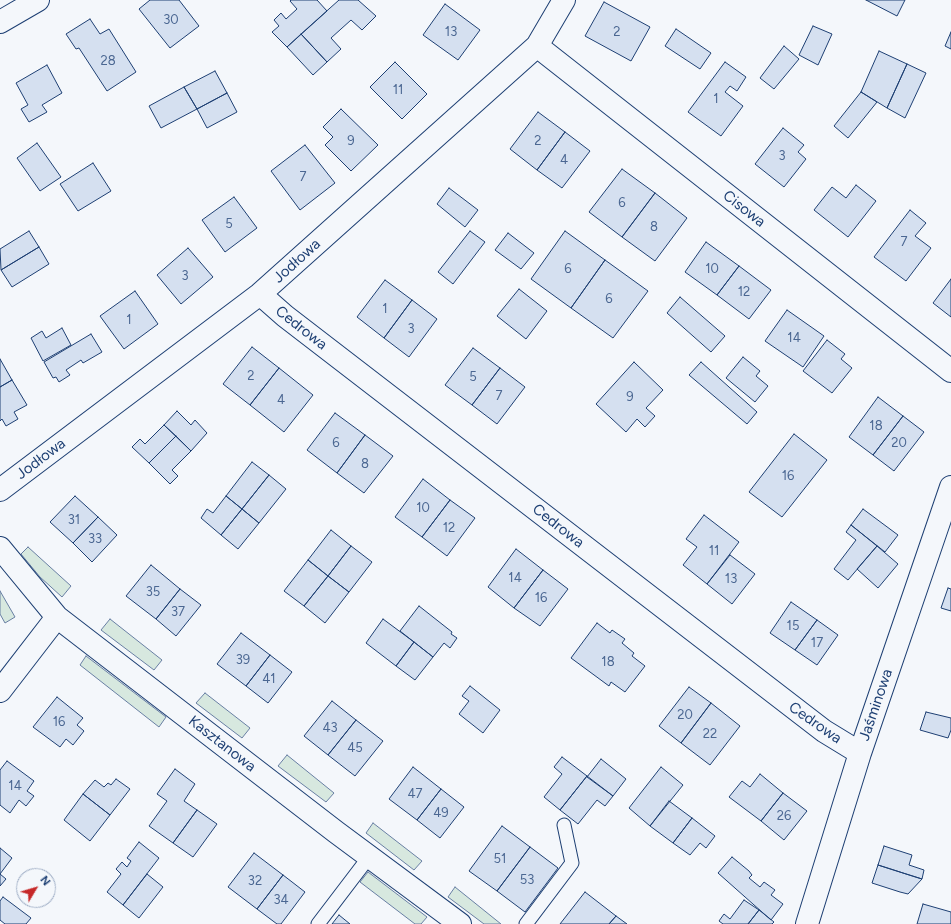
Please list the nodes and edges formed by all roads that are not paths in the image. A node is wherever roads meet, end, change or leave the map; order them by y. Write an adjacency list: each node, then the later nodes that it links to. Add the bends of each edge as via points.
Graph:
1 (38, 0): 3 (street)
2 (564, 0): 4 (street, Jodłowa)
3 (0, 22)
4 (537, 46): 5 (street, Jodłowa); 6 (street, Cisowa)
5 (260, 294): 8 (street, Jodłowa); 12 (street, Cedrowa, via 817,726)
6 (951, 371)
7 (951, 487): 12 (street, Jaśminowa)
8 (0, 490)
9 (0, 548): 10 (street, Kasztanowa)
10 (57, 617): 11 (street); 14 (street, Kasztanowa)
11 (0, 690)
12 (860, 753): 18 (street, Jaśminowa)
13 (564, 825): 17 (lane, via 572,863)
14 (369, 857): 15 (lane); 16 (street, Kasztanowa)
15 (318, 924)
16 (460, 924)
17 (526, 924)
18 (807, 924)

